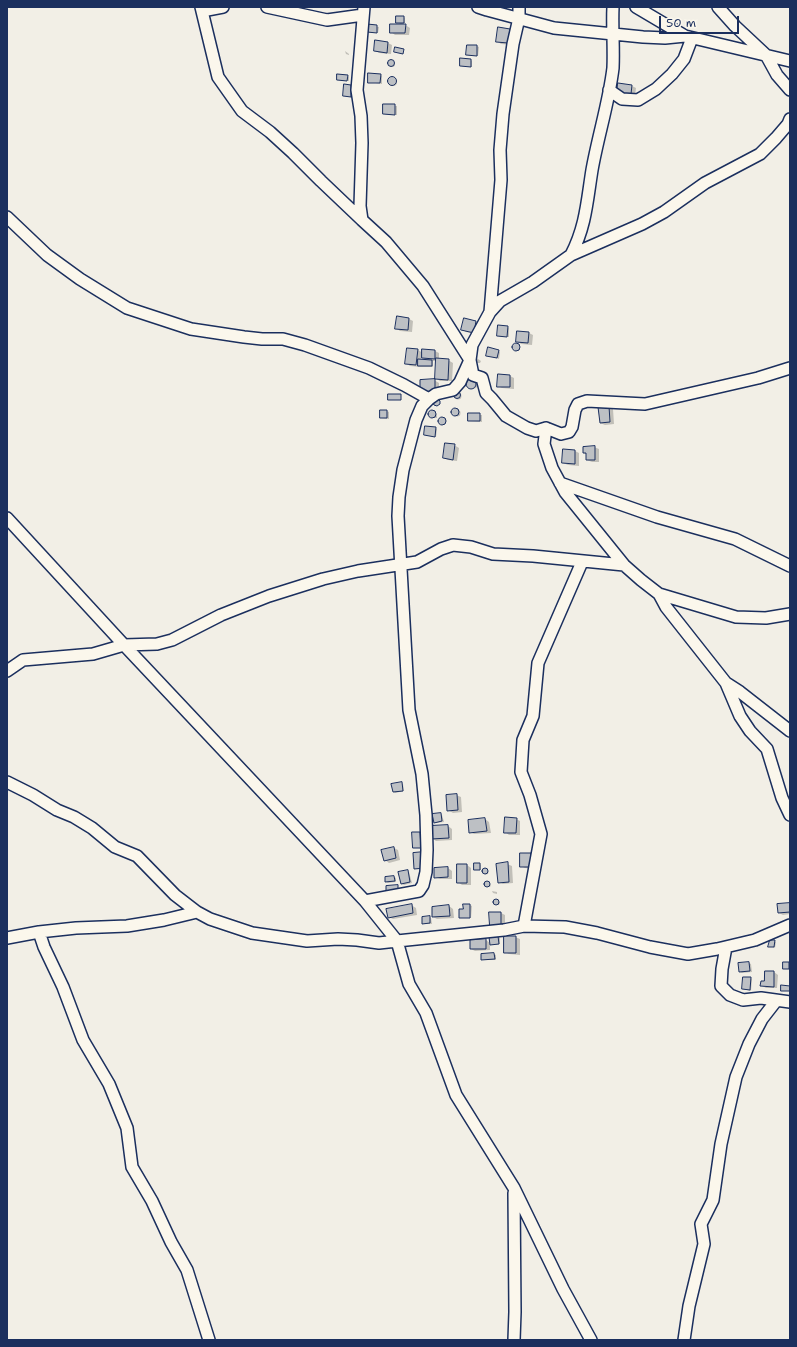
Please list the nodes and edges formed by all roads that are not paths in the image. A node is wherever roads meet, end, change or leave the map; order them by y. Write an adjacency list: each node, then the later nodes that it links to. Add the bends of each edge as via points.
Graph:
1 (223, 7): 7 (street)
2 (267, 7): 8 (street, via 328,20)
3 (478, 7): 9 (street)
4 (613, 7): 10 (street)
5 (636, 7): 11 (street)
6 (718, 7): 12 (street)
7 (202, 9): 18 (street, via 218,77 238,107 294,153)
8 (363, 11): 18 (street, via 357,90 361,116)
9 (519, 12): 10 (street, via 554,28); 20 (street, via 503,114 501,186)
10 (613, 34): 11 (street); 14 (street, via 613,67)
11 (688, 37): 12 (street); 14 (street, via 684,59 656,89 638,100 622,99)
12 (766, 55): 13 (street); 15 (street, via 777,75)
13 (790, 61)
14 (609, 90): 19 (street, via 584,222)
15 (790, 90)
16 (790, 120): 19 (street, via 760,154 705,183 642,224)
17 (7, 217): 23 (street, via 47,255 127,308 191,329 262,339 283,339 369,368)
18 (362, 220): 21 (street, via 386,242 423,286)
19 (571, 255): 20 (street, via 500,301)
20 (490, 312): 21 (street, via 472,345)
21 (470, 360): 23 (street, via 457,387); 24 (street, via 473,375 482,378 486,393 506,416 531,430)
22 (790, 368): 24 (street, via 645,404 587,401 578,404 569,432 561,434)
23 (428, 399): 28 (street, via 416,420 403,470 398,516)
24 (546, 428): 25 (street, via 544,444)
25 (560, 483): 29 (street); 30 (street, via 657,517 735,539)
26 (7, 518): 33 (street)
27 (582, 562): 28 (street, via 493,554 453,545 417,562); 29 (street); 42 (street, via 538,663 533,716 523,740 521,772 541,834)
28 (402, 565): 33 (street, via 323,579 269,596 221,615 172,640 157,644); 39 (street, via 409,710 422,774 426,815 426,872 419,892)
29 (624, 565): 31 (street)
30 (790, 566)
31 (659, 594): 32 (street, via 736,617 766,618); 35 (street, via 666,607)
32 (790, 614)
33 (124, 645): 34 (street, via 93,654 23,660); 39 (street)
34 (7, 671)
35 (726, 683): 36 (street); 38 (street, via 740,716 766,749)
36 (790, 731)
37 (7, 782): 40 (street, via 74,817 115,847 137,856 160,881)
38 (790, 815)
39 (365, 901): 45 (street)
40 (197, 912): 43 (street, via 127,926); 45 (street, via 252,933 284,938 379,943)
41 (790, 925): 46 (street, via 755,940)
42 (524, 926): 45 (street); 46 (street, via 565,927 688,954)
43 (39, 932): 44 (street); 50 (street, via 83,1040 109,1084 127,1128 132,1167 187,1270)
44 (7, 938)
45 (396, 940): 49 (street, via 409,984 426,1013 456,1095)
46 (726, 947): 47 (street, via 721,986 730,995 743,1000 761,998)
47 (776, 1001): 48 (street); 53 (street, via 762,1019 736,1077 721,1144 713,1200 701,1224 704,1244 689,1306)
48 (790, 1002)
49 (514, 1188): 51 (street); 52 (street, via 562,1289)
50 (210, 1340)
51 (514, 1340)
52 (591, 1340)
53 (684, 1340)

